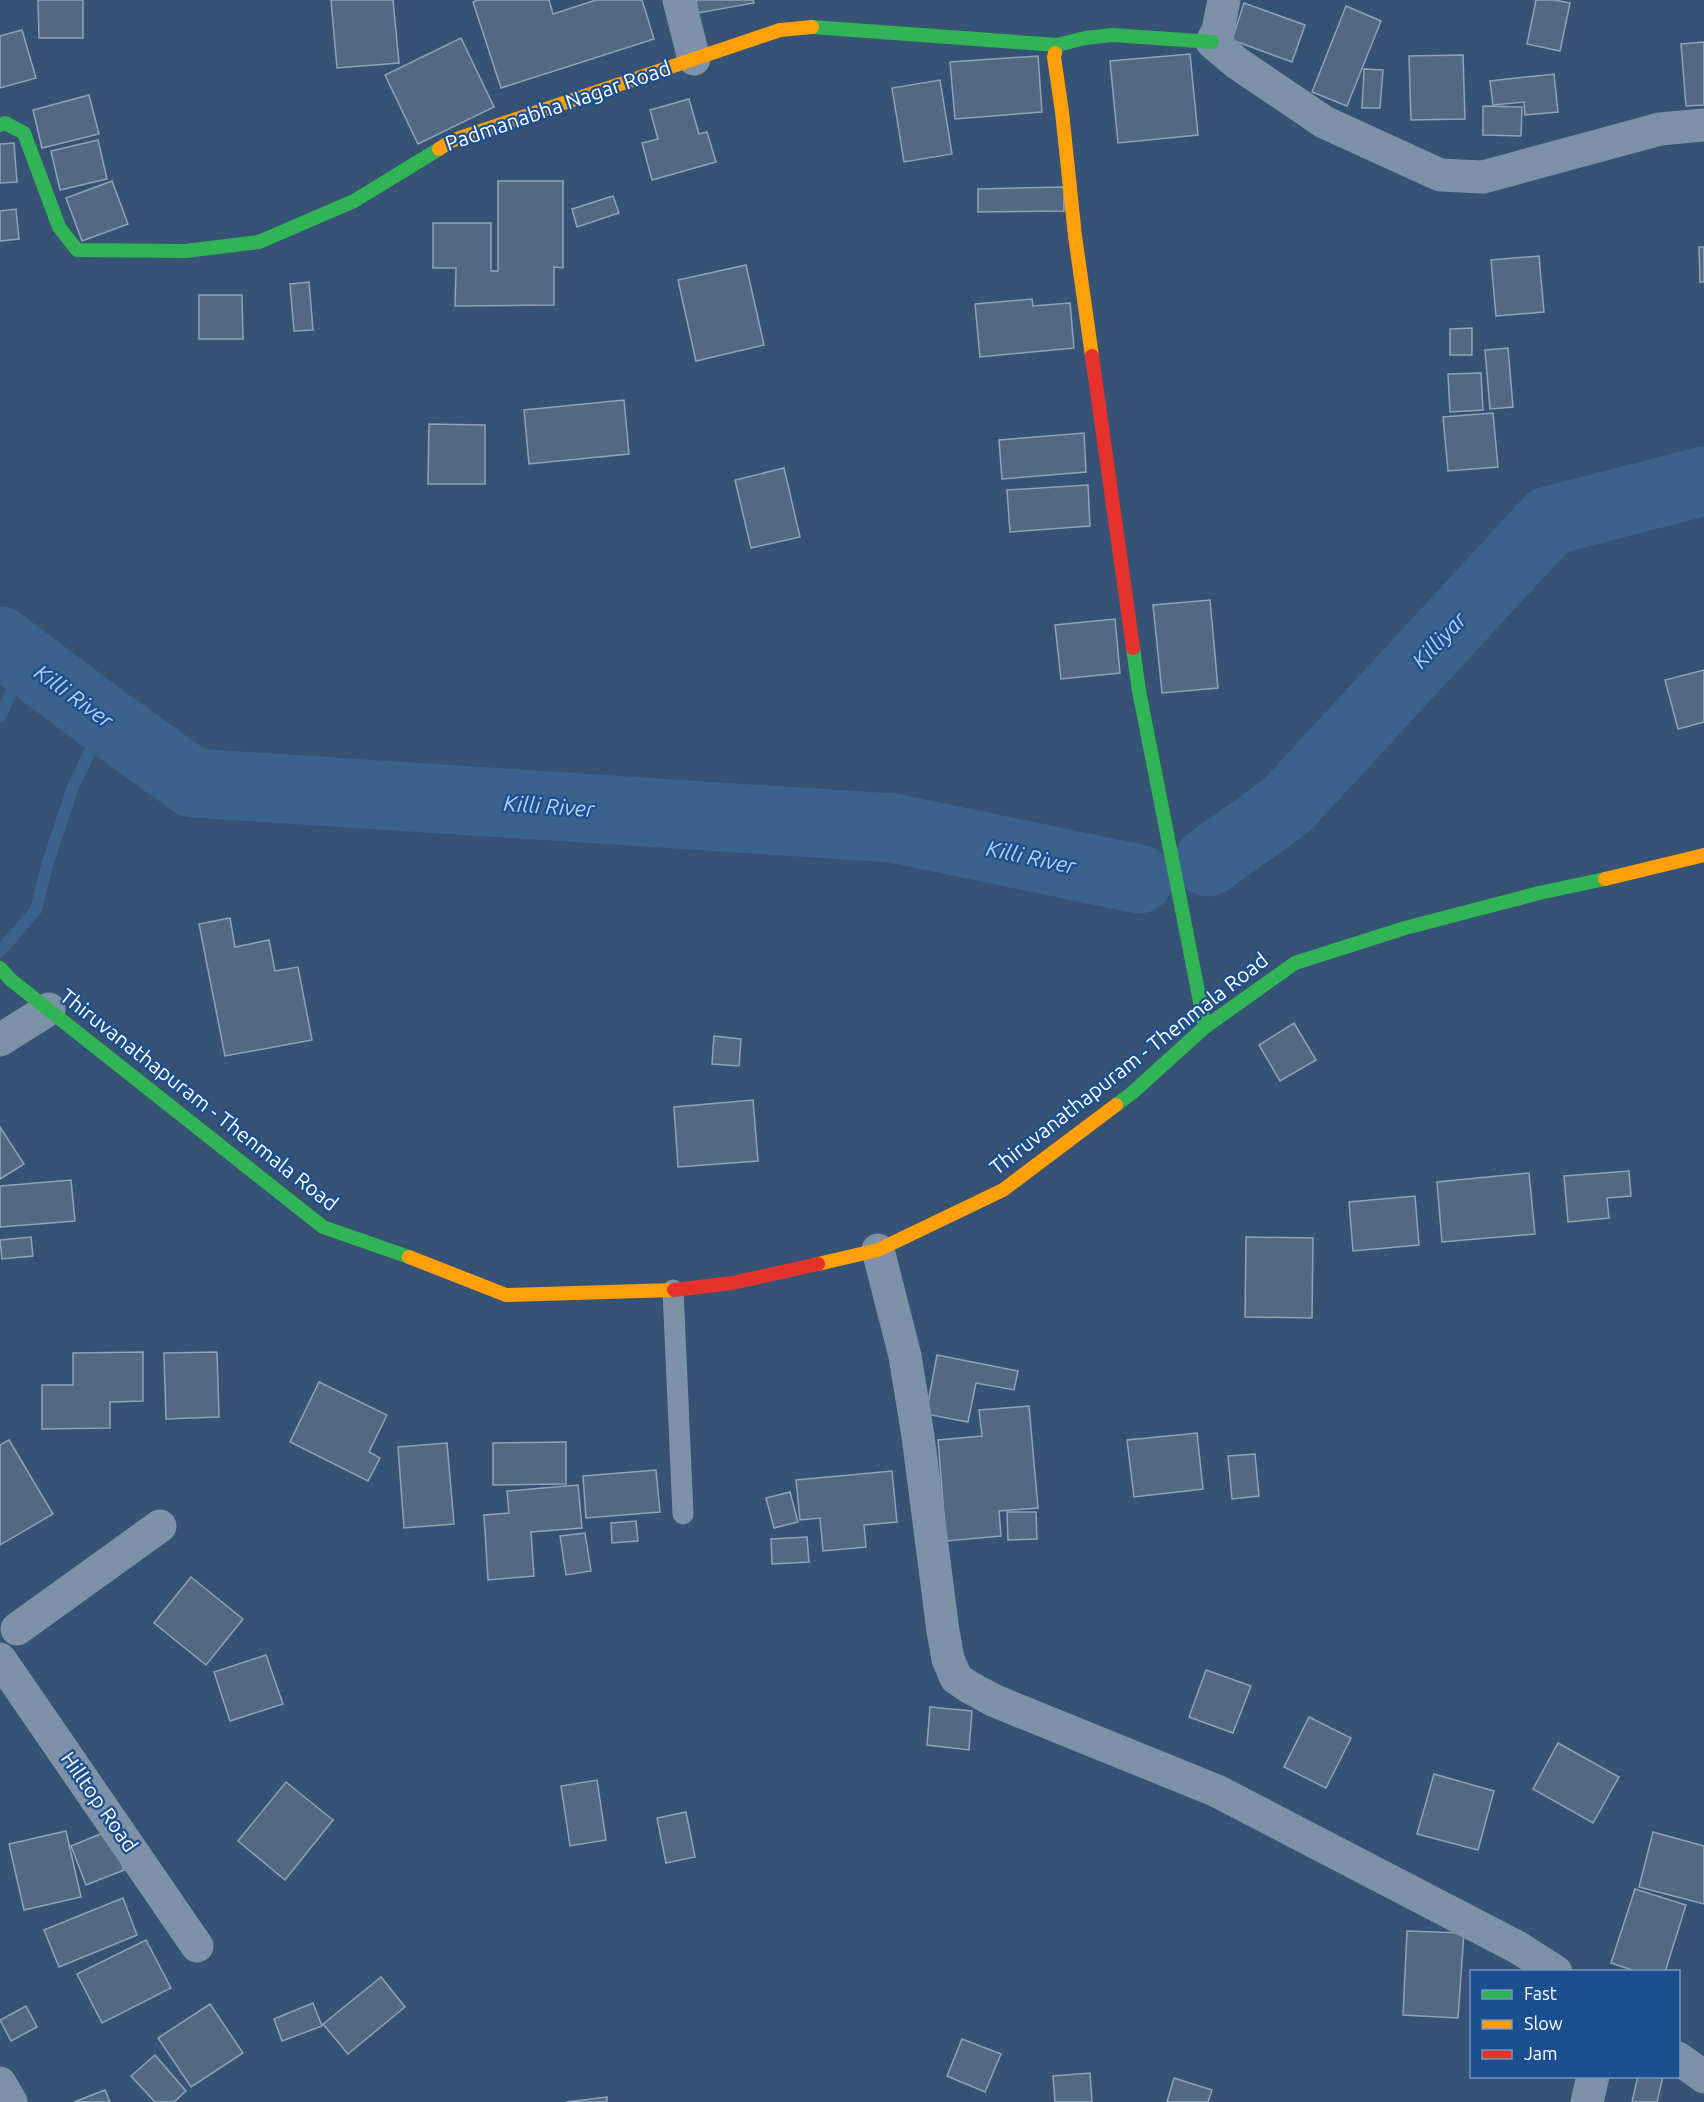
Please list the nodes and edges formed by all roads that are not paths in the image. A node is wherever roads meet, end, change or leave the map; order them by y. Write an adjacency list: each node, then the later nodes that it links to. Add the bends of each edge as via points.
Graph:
1 (679, 0): 5 (street)
2 (1224, 0): 3 (street)
3 (1212, 42): 4 (street, Padmanabha Nagar Road, via 1113,35); 7 (street, via 1324,122 1440,175 1483,177 1660,129)
4 (1057, 45): 5 (street, Padmanabha Nagar Road, via 807,27 780,30); 11 (street, via 1054,57 1075,236 1139,691)
5 (694, 59): 6 (street, Padmanabha Nagar Road, via 451,141 354,201 259,242 186,251 77,250 59,227 24,133 5,123)
6 (0, 125)
7 (1704, 125)
8 (1704, 855): 11 (street, Thiruvanathapuram - Thenmala Road, via 1405,928 1295,963)
9 (0, 968): 10 (street, Thiruvanathapuram - Thenmala Road)
10 (49, 1009): 12 (street); 14 (street, Thiruvanathapuram - Thenmala Road, via 323,1227 506,1295)
11 (1205, 1027): 13 (street, Thiruvanathapuram - Thenmala Road, via 1132,1093 1003,1190)
12 (0, 1040)
13 (878, 1250): 14 (street, Thiruvanathapuram - Thenmala Road, via 732,1283); 20 (street, via 905,1356 943,1631 956,1678 995,1701 1217,1791)
14 (673, 1290): 15 (lane)
15 (683, 1514)
16 (160, 1526): 17 (street)
17 (6, 1626)
18 (0, 1659): 19 (street, Hilltop Road)
19 (197, 1946)
20 (1554, 1970)
21 (1680, 2059): 22 (street)
22 (1704, 2077)
23 (1593, 2078): 26 (street)
24 (0, 2083): 25 (street)
25 (11, 2102)
26 (1587, 2102)

